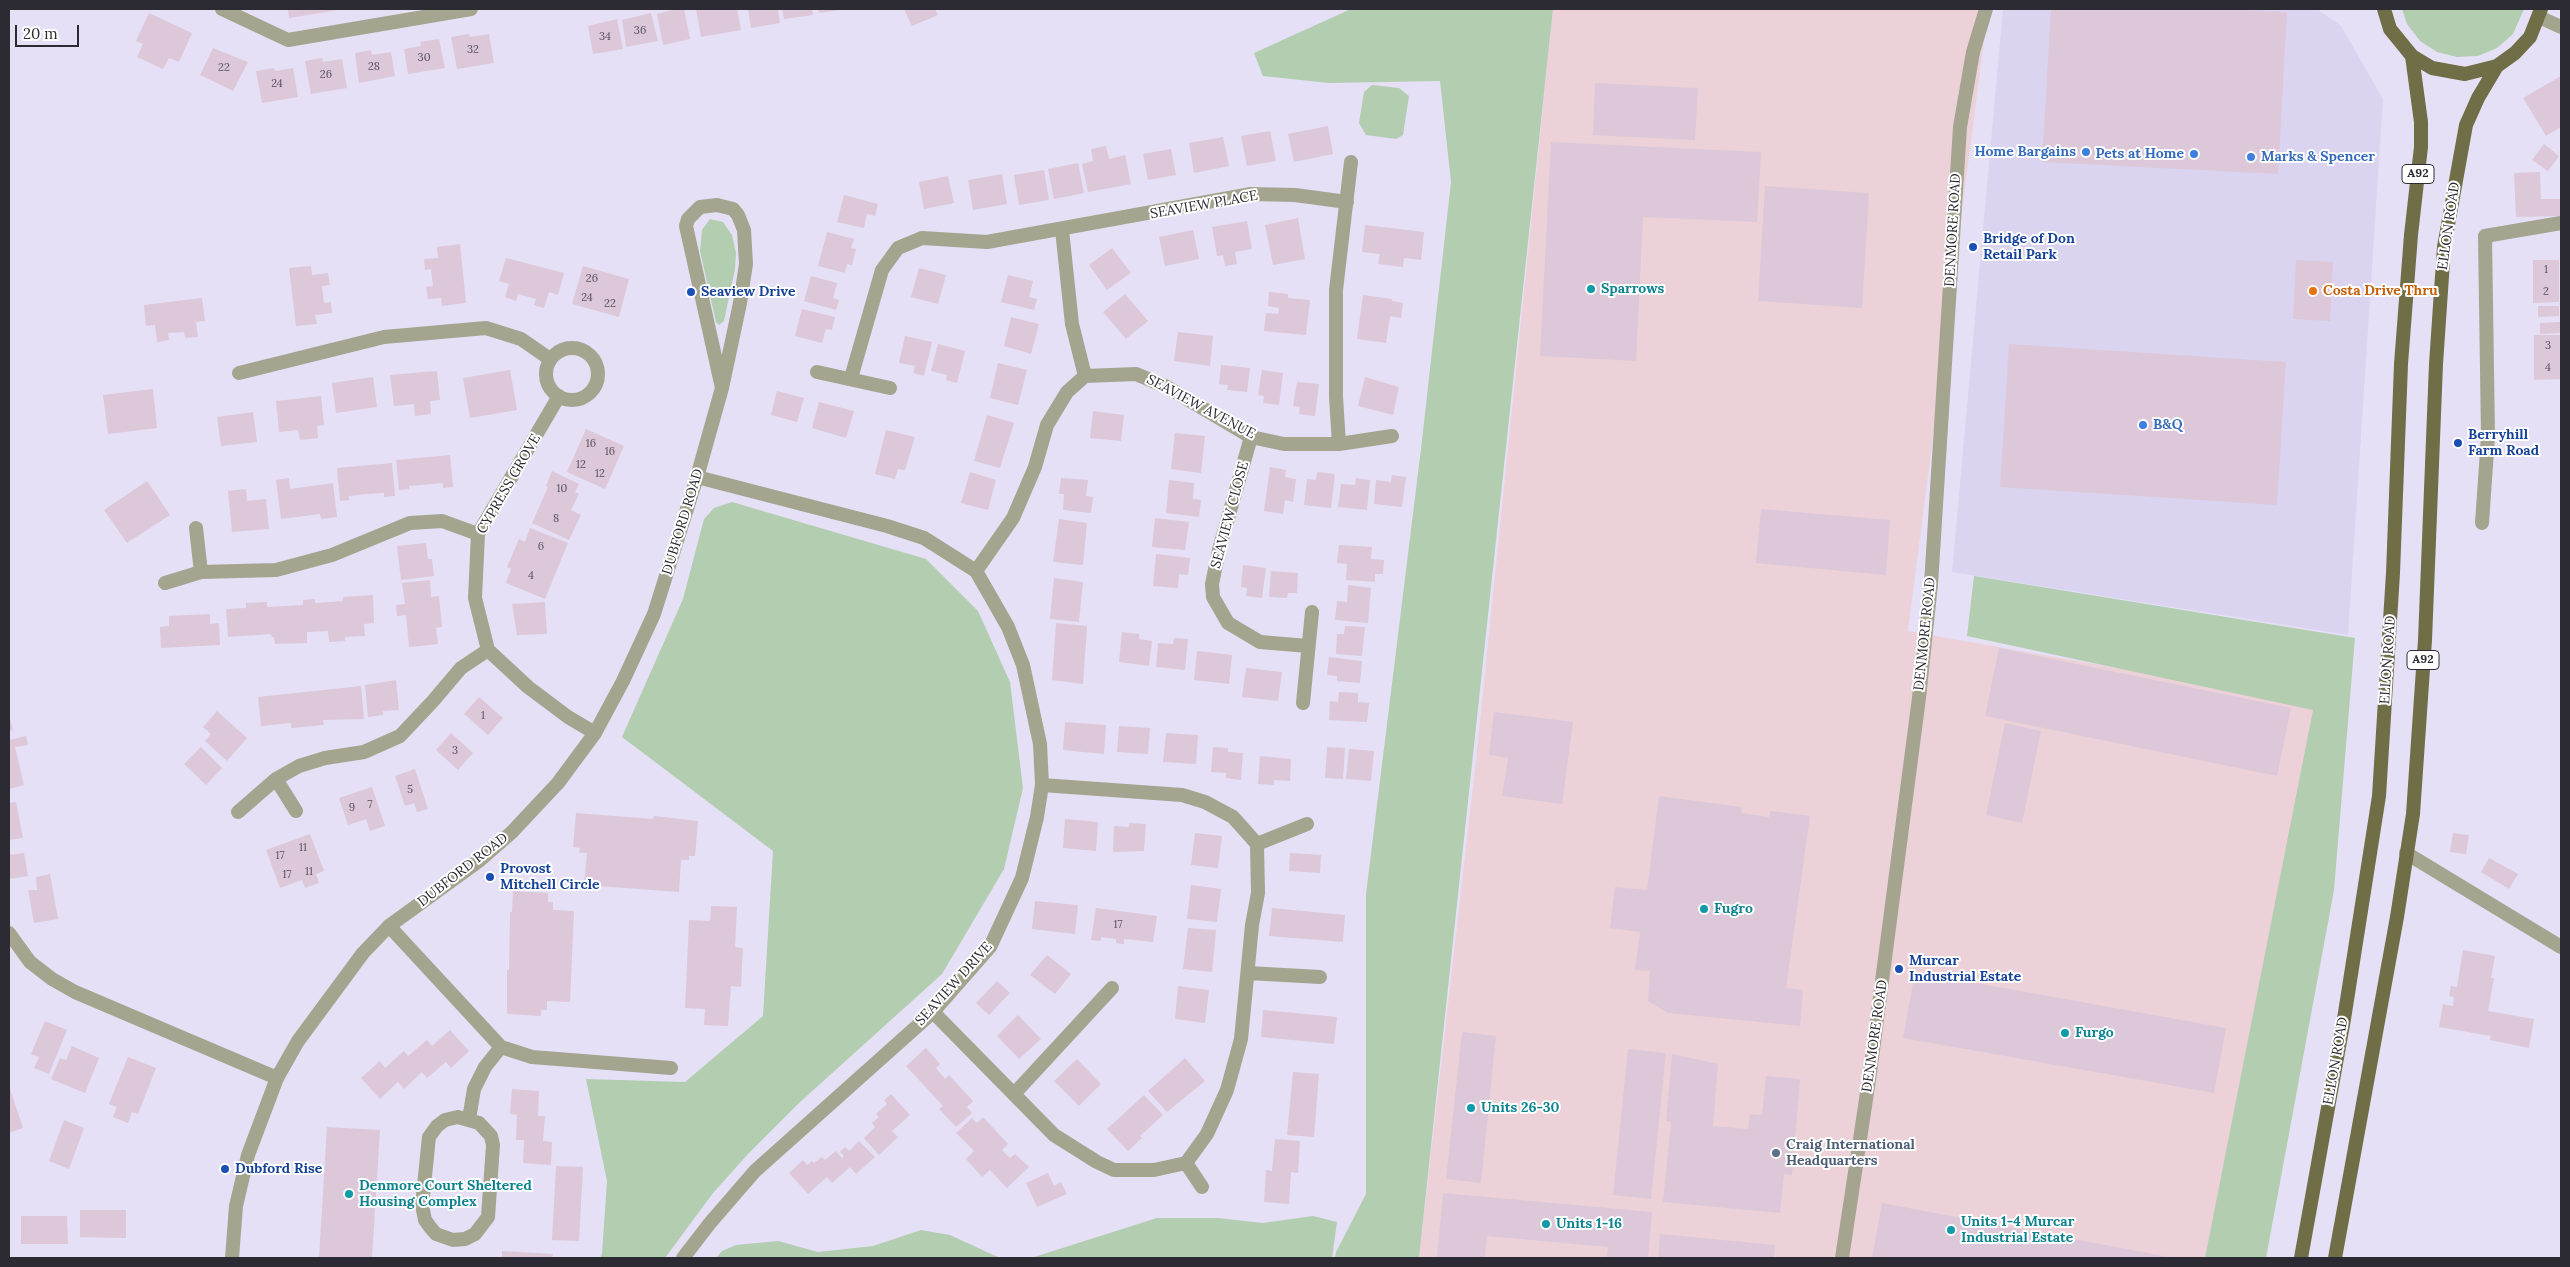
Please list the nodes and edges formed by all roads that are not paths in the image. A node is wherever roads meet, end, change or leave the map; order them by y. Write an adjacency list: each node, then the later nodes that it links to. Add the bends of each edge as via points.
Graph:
1 (222, 9): 2 (street, via 288,40)
2 (471, 9)
3 (1986, 9): 59 (street, DENMORE ROAD, via 1973,52 1960,128 1931,584 1919,698 1870,1073)
4 (2384, 9): 7 (main road, A92, via 2393,34)
5 (2540, 13): 6 (street); 8 (main road, A92, via 2523,46)
6 (2561, 27)
7 (2412, 56): 8 (main road, A92, via 2432,68 2453,73 2476,72); 60 (main road, ELLON ROAD / A92, via 2421,147 2401,364 2394,574 2379,796 2344,1020)
8 (2497, 66): 42 (main road, ELLON ROAD / A92, via 2466,125 2444,247 2425,640 2413,814)
9 (1351, 162): 10 (street)
10 (1347, 202): 12 (street, SEAVIEW PLACE, via 1295,195 1251,194); 23 (street, via 1336,290)
11 (2561, 223): 25 (street, via 2485,236 2488,436)
12 (1062, 230): 16 (street, via 1072,324); 17 (street, SEAVIEW PLACE, via 987,242 922,238 898,248 882,270)
13 (550, 359): 15 (street, via 521,339 486,328 384,337); 20 (street, via 548,384); 20 (street, via 561,350 575,348 588,354 596,365 597,379 586,395 578,399)
14 (818, 372): 17 (street)
15 (239, 374)
16 (1085, 376): 22 (street, SEAVIEW AVENUE, via 1136,374 1167,387); 28 (street, via 1067,392 1048,425 1035,467 1013,518)
17 (851, 378): 19 (street)
18 (722, 388): 18 (street, DUBFORD ROAD, via 686,226 688,218 700,208 717,205 726,206 738,215 746,247 740,303); 24 (street, DUBFORD ROAD)
19 (890, 388)
20 (560, 396): 27 (street, CYPRESS GROVE)
21 (1392, 436): 23 (street, SEAVIEW AVENUE)
22 (1251, 437): 23 (street, SEAVIEW AVENUE, via 1284,444); 32 (street, SEAVIEW CLOSE, via 1219,550 1212,584 1213,597 1228,623 1260,642)
23 (1339, 444)
24 (697, 477): 28 (street, SEAVIEW DRIVE, via 924,538); 35 (street, DUBFORD ROAD, via 654,614)
25 (2482, 523)
26 (196, 528): 29 (street)
27 (478, 534): 29 (street, via 442,521 410,523 332,555 276,570); 33 (street, CYPRESS GROVE, via 475,598)
28 (976, 571): 37 (street, SEAVIEW DRIVE, via 1008,627 1023,665 1040,744)
29 (201, 572): 30 (street)
30 (165, 583)
31 (1312, 612): 32 (street)
32 (1308, 646): 34 (street)
33 (488, 650): 35 (street, via 528,687); 36 (street, via 461,668 400,736 364,752 299,766)
34 (1303, 703)
35 (595, 733): 43 (street, DUBFORD ROAD, via 558,784 512,832 480,860)
36 (276, 779): 38 (street); 39 (street)
37 (1042, 784): 41 (street, via 1182,796 1205,802 1233,817); 49 (street, SEAVIEW DRIVE, via 1022,878 990,948)
38 (296, 811)
39 (238, 812)
40 (1307, 824): 41 (street)
41 (1257, 844): 46 (street, via 1258,893)
42 (2406, 853): 45 (street); 61 (main road, ELLON ROAD / A92)
43 (389, 926): 50 (street); 52 (street, DUBFORD ROAD, via 333,992 298,1041)
44 (9, 933): 52 (street, via 30,962 75,992)
45 (2561, 947)
46 (1248, 973): 47 (street); 55 (street, via 1241,1040 1228,1090 1207,1134)
47 (1320, 977)
48 (1112, 988): 53 (street)
49 (933, 1012): 53 (street); 58 (street, SEAVIEW DRIVE, via 755,1171)
50 (501, 1047): 51 (street, via 532,1057); 54 (street, via 485,1067 474,1089)
51 (670, 1068)
52 (277, 1078): 57 (street, DUBFORD ROAD, via 244,1172 236,1206)
53 (1014, 1094): 55 (street, via 1054,1135 1114,1170 1154,1170)
54 (469, 1118): 54 (street, via 486,1129 493,1145 490,1210 486,1223 475,1234 453,1240 436,1234 425,1220 422,1205 427,1142 445,1120)
55 (1186, 1163): 56 (street)
56 (1202, 1186)
57 (232, 1258)
58 (683, 1258)
59 (1842, 1258)
60 (2301, 1258)
61 (2335, 1258)

